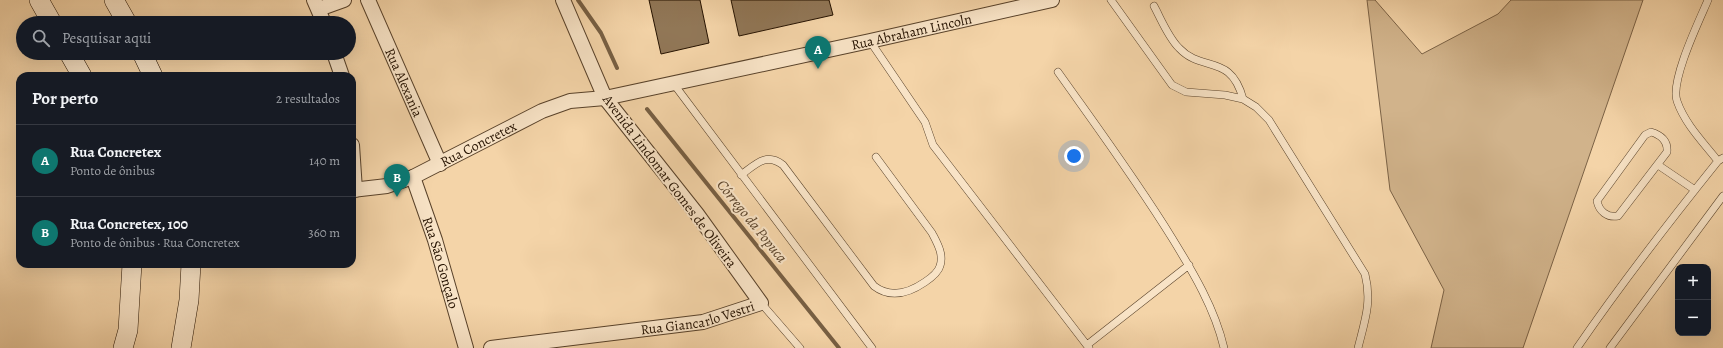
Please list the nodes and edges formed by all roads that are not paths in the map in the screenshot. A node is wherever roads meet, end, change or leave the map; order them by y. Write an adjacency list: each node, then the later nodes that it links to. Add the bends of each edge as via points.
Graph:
1 (40, 0): 11 (main road)
2 (114, 0): 12 (main road)
3 (344, 0): 9 (street)
4 (368, 0): 27 (street, Rua Alexania)
5 (563, 0): 23 (street, Avenida Lindomar Gomes de Oliveira)
6 (1052, 0): 14 (street, Rua Abraham Lincoln)
7 (1111, 0): 24 (lane, via 1172,85 1186,92)
8 (1708, 0): 26 (lane, via 1679,72 1676,99 1687,123)
9 (316, 5): 13 (street)
10 (1154, 6): 24 (lane, via 1179,49 1189,56 1226,70 1239,86)
11 (48, 16)
12 (123, 16)
13 (321, 16)
14 (870, 42): 22 (street, Rua Abraham Lincoln); 38 (lane, via 925,122 933,146)
15 (73, 60): 18 (main road)
16 (145, 60): 19 (main road)
17 (336, 60): 20 (street)
18 (80, 72)
19 (151, 72)
20 (341, 72)
21 (1058, 72): 34 (lane, via 1144,192)
22 (673, 82): 23 (street, Rua Abraham Lincoln); 29 (lane)
23 (605, 98): 27 (street, Rua Concretex, via 570,100 542,111); 37 (street, Avenida Lindomar Gomes de Oliveira, via 693,208)
24 (1243, 99): 46 (lane, via 1269,120 1365,274 1369,291 1368,310)
25 (876, 158): 29 (lane, via 932,233 941,258 940,267 935,275 905,293 882,292 874,286 783,165 768,158)
26 (1721, 159): 32 (lane)
27 (440, 164): 30 (street, Rua Concretex)
28 (1658, 165): 28 (lane, via 1618,216 1607,215 1598,208 1597,200 1600,194 1645,135 1651,132 1668,146 1668,152); 32 (lane)
29 (741, 175): 44 (lane)
30 (413, 177): 31 (street, Rua Concretex, via 387,186); 41 (street, Rua São Gonçalo, via 435,240)
31 (356, 190)
32 (1695, 190): 47 (lane, via 1612,297)
33 (1723, 196): 48 (lane)
34 (1189, 265): 38 (lane); 45 (lane, via 1218,325)
35 (132, 268): 39 (main road, via 128,330)
36 (191, 268): 40 (main road)
37 (761, 303): 42 (street, Rua Giancarlo Vestri, via 703,322); 43 (lane, Avenida Lindomar Gomes de Oliveira)
38 (1088, 346)
39 (123, 348)
40 (181, 348)
41 (466, 348)
42 (491, 348)
43 (800, 348)
44 (872, 348)
45 (1224, 348)
46 (1358, 348)
47 (1577, 348)
48 (1610, 348)

